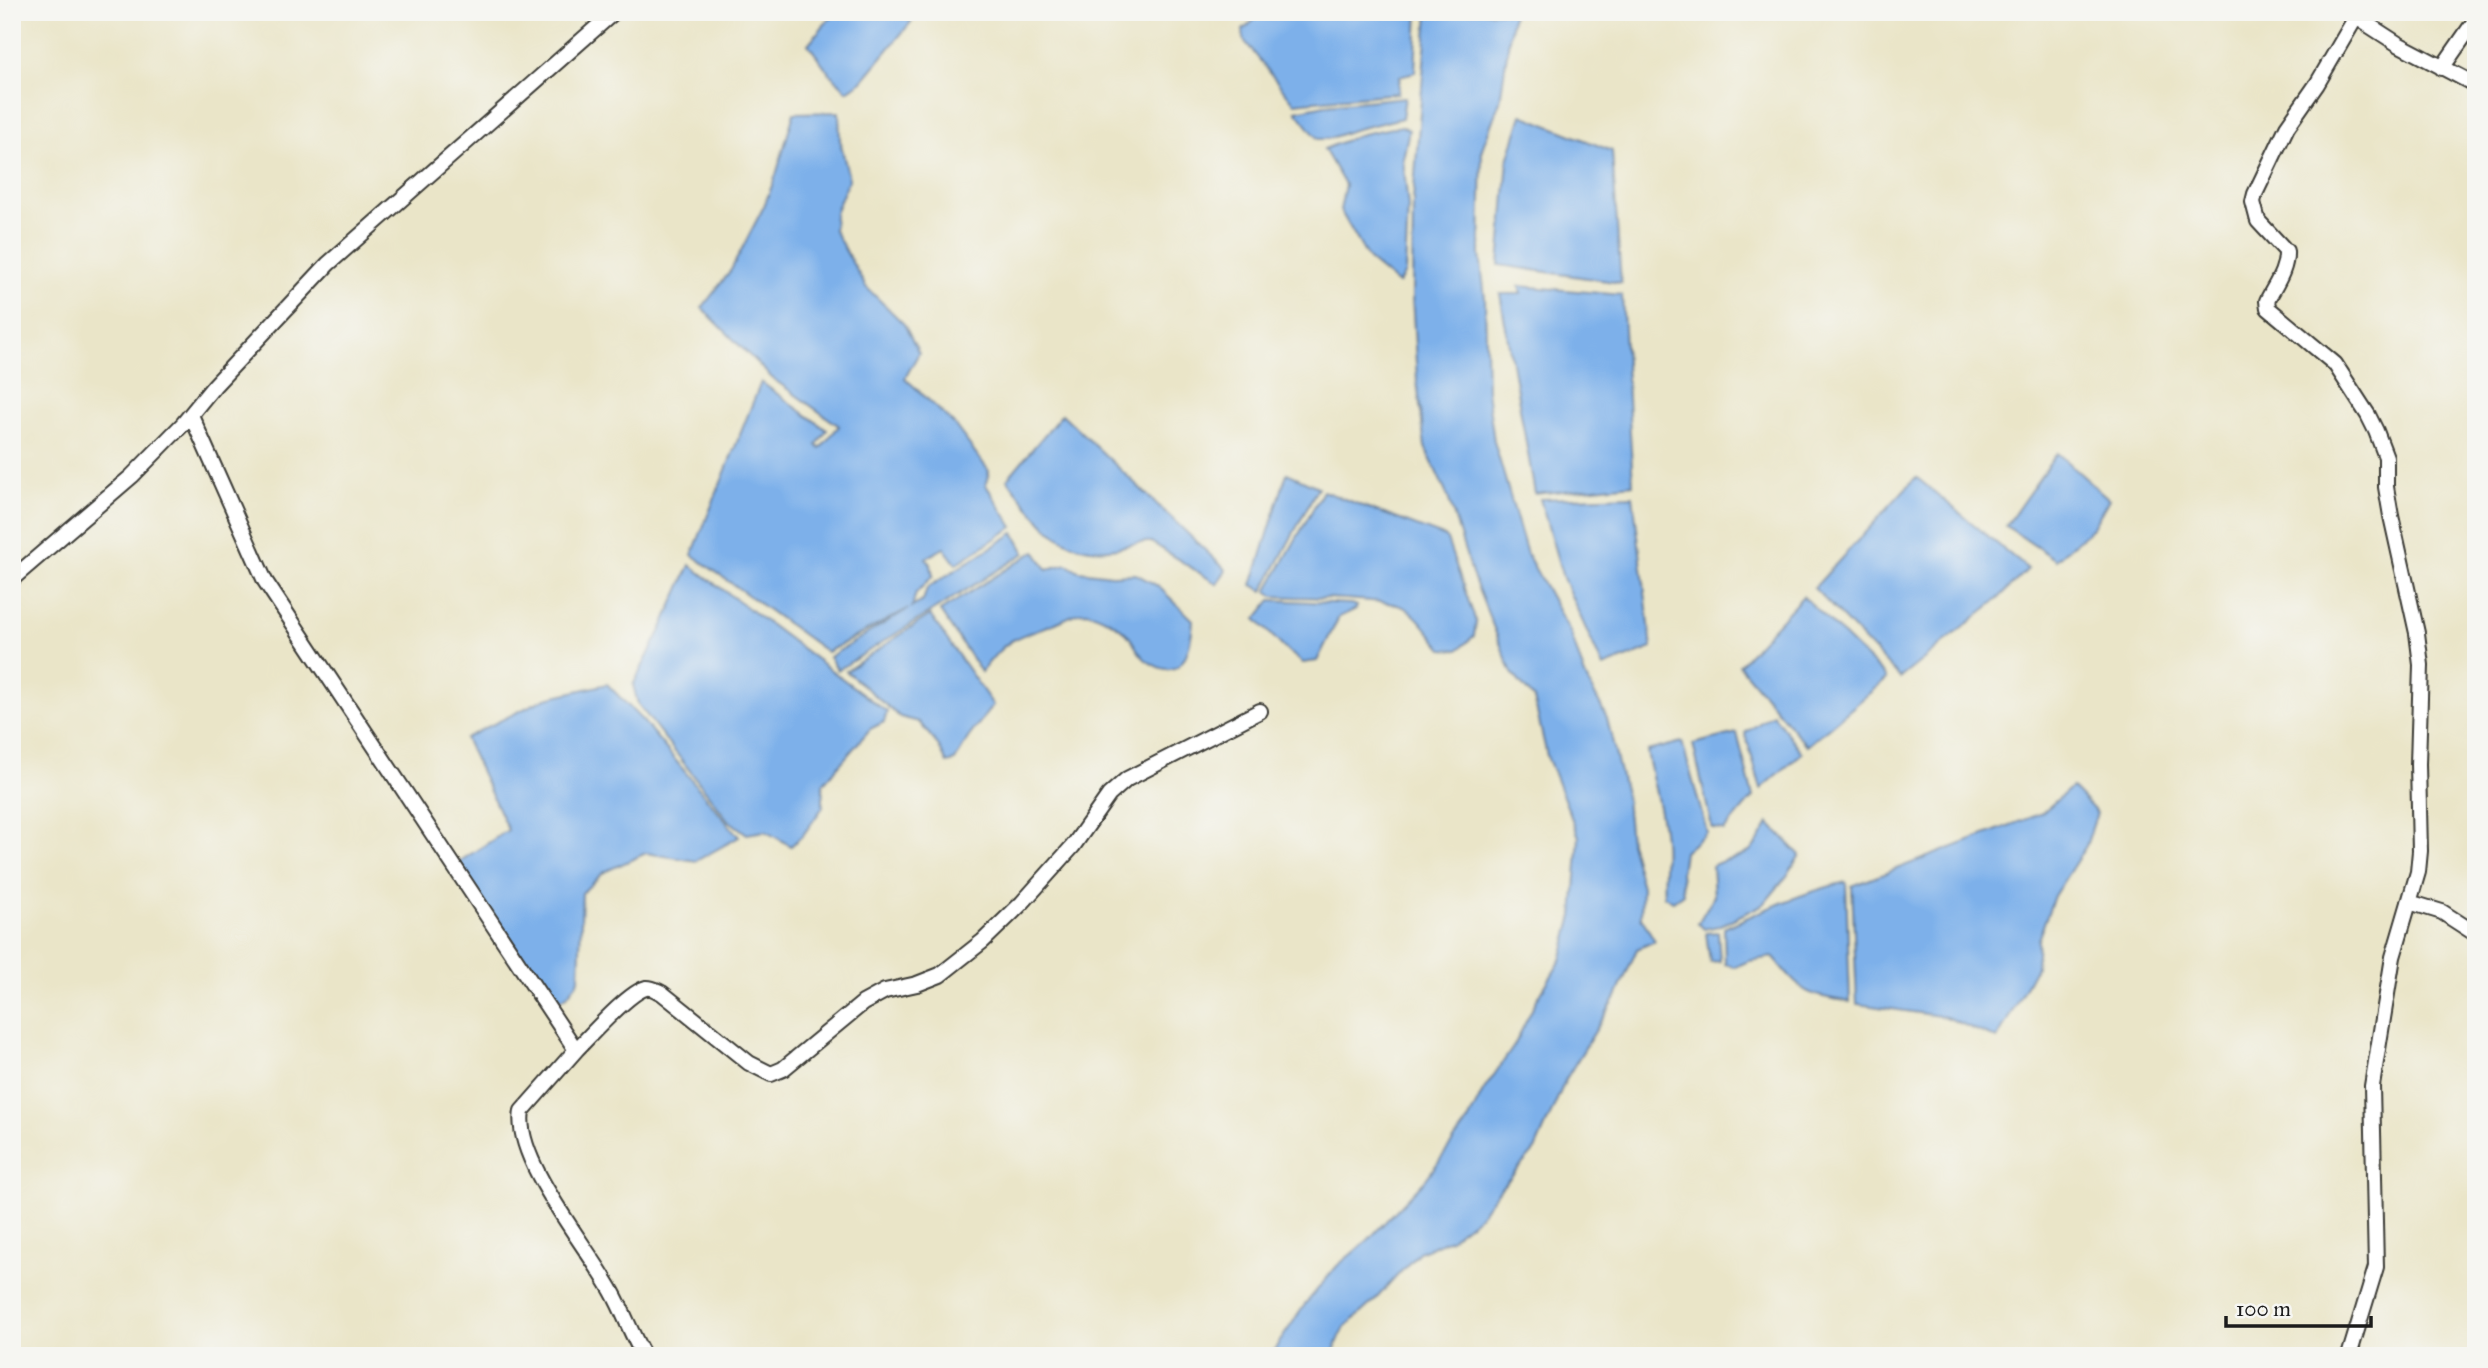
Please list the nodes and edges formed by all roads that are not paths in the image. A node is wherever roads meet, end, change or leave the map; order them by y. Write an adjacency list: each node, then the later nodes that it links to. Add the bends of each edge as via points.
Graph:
1 (614, 12): 6 (street, via 328,264)
2 (2353, 15): 4 (street); 9 (street, via 2317,84 2287,127 2253,202 2258,221 2286,251 2268,308 2335,364 2368,415 2386,457 2386,487 2421,665 2420,850)
3 (2476, 19): 4 (street)
4 (2442, 68): 5 (street)
5 (2476, 85)
6 (191, 415): 7 (street, via 132,476); 11 (street, via 265,581)
7 (12, 579)
8 (1260, 711): 11 (street, via 1126,779 1073,846 983,942 940,975 885,991 863,1003 783,1069 771,1074 749,1063 652,988 621,1006)
9 (2409, 902): 10 (street, via 2442,912); 13 (street, via 2393,957 2372,1086 2376,1267)
10 (2476, 934)
11 (576, 1050): 12 (street, via 522,1111 524,1143 553,1200 612,1292)
12 (644, 1356)
13 (2349, 1356)

